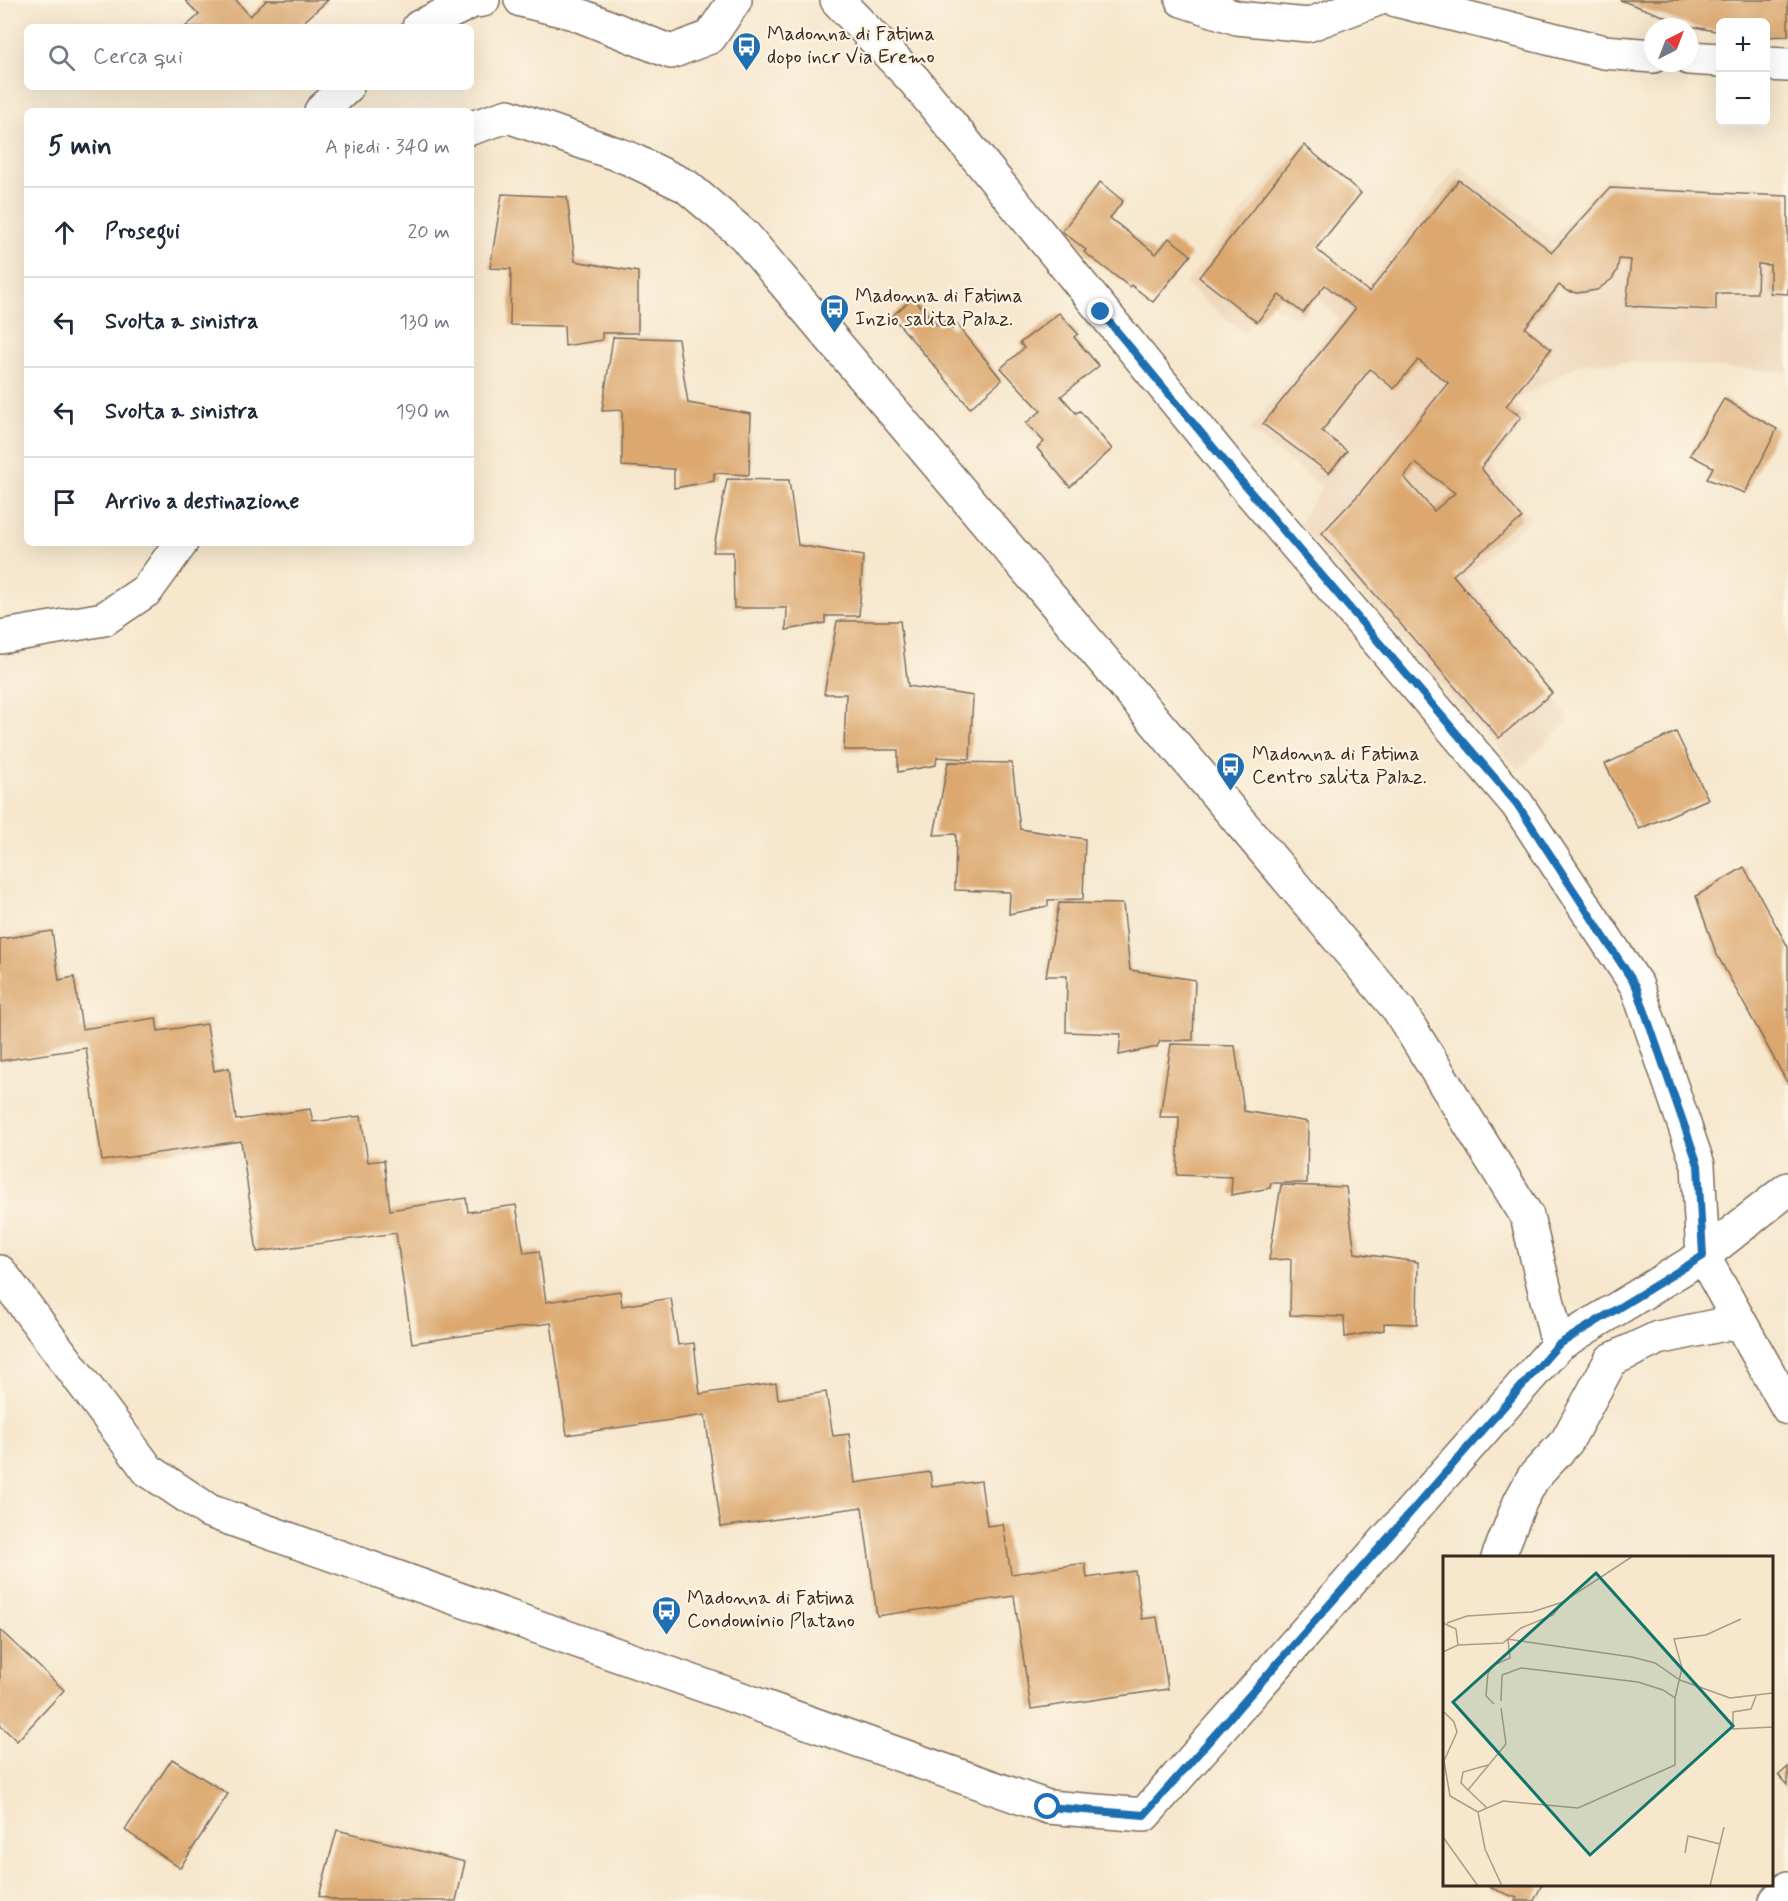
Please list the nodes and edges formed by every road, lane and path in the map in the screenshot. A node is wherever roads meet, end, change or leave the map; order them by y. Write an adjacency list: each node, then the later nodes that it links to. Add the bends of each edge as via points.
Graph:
1 (483, 0): 8 (street)
2 (520, 0): 3 (street, via 574,13 671,52 710,38)
3 (735, 0)
4 (837, 0): 20 (street, via 914,80 1242,482 1517,804 1636,986 1698,1165)
5 (1182, 0): 6 (street, via 1237,18 1308,25)
6 (1375, 0)
7 (1396, 0): 9 (street, via 1604,52)
8 (425, 24)
9 (1644, 55)
10 (1698, 59): 11 (street)
11 (1716, 60)
12 (1770, 64): 13 (street)
13 (1788, 65)
14 (344, 90): 15 (street)
15 (324, 108)
16 (474, 127): 23 (street, via 508,116 628,158 686,186 744,235 1399,1010 1527,1216)
17 (179, 546): 18 (street, via 147,590 104,619)
18 (0, 637)
19 (1788, 1189): 20 (street)
20 (1703, 1256): 22 (street); 23 (street)
21 (0, 1272): 23 (street, via 148,1470 209,1510 1048,1807 1144,1815)
22 (1739, 1321): 24 (street); 25 (street, via 1658,1338 1611,1360 1567,1441 1533,1478)
23 (1558, 1345)
24 (1788, 1408)
25 (1498, 1556)
26 (1788, 1888): 27 (street)
27 (1776, 1901)

